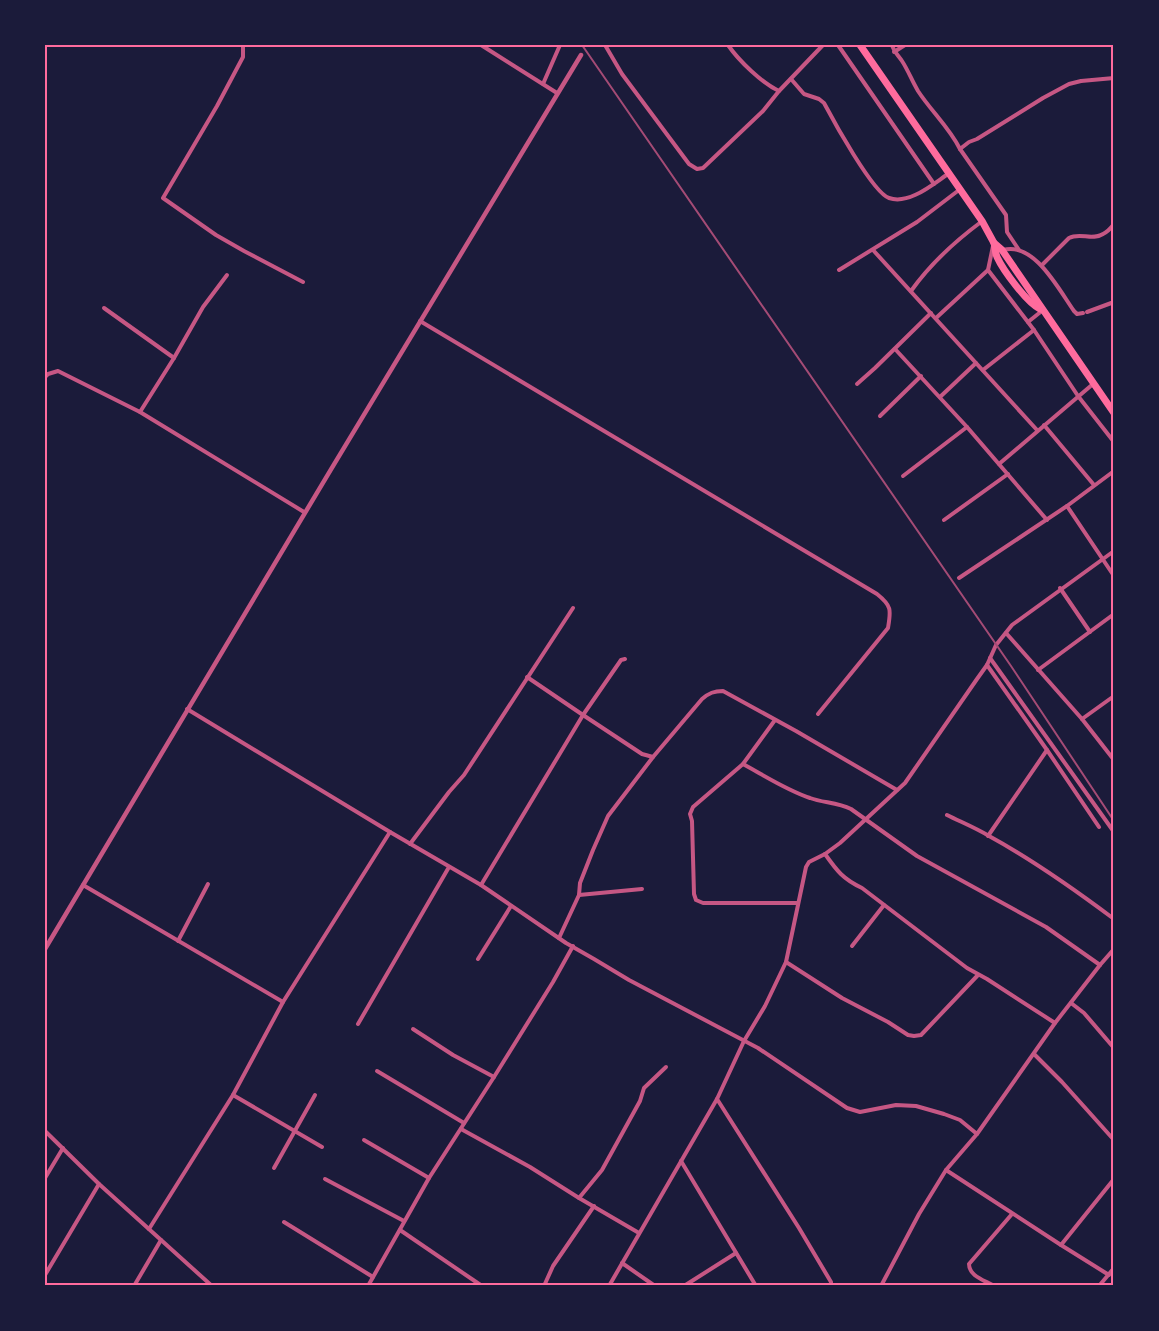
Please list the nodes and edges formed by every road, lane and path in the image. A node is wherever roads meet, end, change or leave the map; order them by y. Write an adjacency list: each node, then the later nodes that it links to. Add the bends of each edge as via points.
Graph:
1 (243, 45): 32 (street, via 243,57 163,198 216,235)
2 (481, 45): 15 (street)
3 (560, 45): 15 (street)
4 (605, 45): 16 (street, via 622,74 689,164 697,169 703,168)
5 (728, 45): 16 (street)
6 (823, 45): 14 (street)
7 (838, 45): 20 (street)
8 (860, 45): 19 (highway)
9 (892, 45): 11 (street)
10 (905, 45): 11 (street)
11 (894, 52): 18 (street)
12 (580, 55): 17 (street)
13 (1114, 78): 18 (street, via 1069,84)
14 (791, 79): 16 (street); 20 (street, via 804,94 824,103 845,141 884,195 908,198)
15 (543, 84): 17 (street)
16 (779, 92)
17 (557, 93): 39 (street)
18 (960, 149): 27 (street, via 1006,215 1007,232)
19 (948, 173): 20 (street); 21 (highway)
20 (934, 184)
21 (960, 189): 22 (highway); 25 (street)
22 (982, 221): 24 (highway); 33 (street, via 945,251)
23 (1114, 224): 28 (street, via 1096,237 1069,238)
24 (994, 243): 26 (highway); 30 (street); 36 (highway, via 1005,270 1032,303)
25 (873, 250): 29 (street); 33 (street)
26 (1002, 250): 27 (street); 36 (highway)
27 (1019, 250): 28 (street)
28 (1042, 265): 34 (street, via 1077,314)
29 (839, 270)
30 (988, 270): 38 (street); 40 (street)
31 (227, 275): 43 (street, via 203,307)
32 (303, 282)
33 (911, 291): 37 (street)
34 (1114, 302)
35 (104, 308): 43 (street)
36 (1043, 310): 40 (street); 49 (highway)
37 (930, 313): 38 (street); 42 (street)
38 (936, 318): 44 (street)
39 (420, 321): 65 (street); 84 (street, via 887,602 891,612 888,628)
40 (1028, 322): 41 (street)
41 (1034, 330): 45 (street); 50 (street)
42 (895, 349): 46 (street); 48 (street)
43 (174, 358): 52 (street)
44 (976, 363): 45 (street); 51 (street)
45 (983, 370): 57 (street)
46 (921, 376): 51 (street); 54 (street)
47 (45, 377): 52 (street, via 58,371)
48 (857, 384)
49 (1093, 384): 50 (street); 53 (highway)
50 (1078, 396): 55 (street); 58 (street)
51 (940, 397): 56 (street)
52 (140, 412): 65 (street)
53 (1114, 413)
54 (880, 416)
55 (1044, 425): 57 (street); 63 (street)
56 (967, 427): 59 (street); 62 (street)
57 (1037, 430): 59 (street)
58 (1114, 442)
59 (999, 464): 61 (street)
60 (1114, 471): 63 (street)
61 (1008, 474): 66 (street); 67 (street)
62 (903, 476)
63 (1094, 485): 64 (street)
64 (1067, 506): 67 (street); 69 (street)
65 (304, 512): 83 (street)
66 (944, 520)
67 (1047, 520): 71 (street)
68 (1114, 550): 69 (street)
69 (1102, 559): 70 (street); 72 (street)
70 (1114, 576)
71 (960, 578)
72 (1060, 588): 75 (street); 76 (street)
73 (573, 608): 81 (street)
74 (1114, 614): 75 (street)
75 (1090, 632): 80 (street)
76 (1006, 633): 77 (street); 80 (street)
77 (990, 657): 79 (street); 97 (street)
78 (625, 659): 85 (street)
79 (987, 665): 88 (street); 92 (street)
80 (1038, 670): 86 (street)
81 (527, 678): 85 (street); 99 (street, via 464,775)
82 (1114, 696): 86 (street)
83 (187, 709): 96 (street); 103 (street)
84 (818, 714)
85 (583, 715): 89 (street, via 642,754); 104 (street)
86 (1082, 719): 90 (street)
87 (776, 720): 89 (street, via 723,691 716,691 702,699); 91 (street); 92 (street)
88 (1047, 750): 95 (street); 98 (street)
89 (653, 757): 106 (street, via 608,816 592,850)
90 (1114, 760)
91 (743, 764): 94 (street, via 778,784 809,798 844,806); 107 (street, via 693,807 690,814 696,900)
92 (897, 790): 94 (street)
93 (947, 815): 98 (street)
94 (866, 820): 100 (street); 119 (street, via 917,856 1046,927)
95 (1099, 826)
96 (390, 832): 99 (street); 121 (street)
97 (1114, 832)
98 (988, 836): 110 (street)
99 (410, 844): 101 (street)
100 (825, 854): 107 (street, via 806,867); 108 (street, via 841,875)
101 (449, 867): 104 (street); 124 (street)
102 (208, 884): 112 (street)
103 (83, 885): 112 (street); 115 (street)
104 (481, 885): 109 (street)
105 (642, 889): 106 (street)
106 (579, 895): 111 (street)
107 (798, 903): 118 (street)
108 (884, 905): 114 (street); 120 (street)
109 (511, 906): 111 (street); 117 (street)
110 (1114, 919)
111 (559, 938): 113 (street)
112 (178, 941): 121 (street)
113 (573, 946): 126 (street); 131 (street)
114 (852, 946)
115 (45, 949)
116 (1114, 949): 119 (street)
117 (478, 959)
118 (786, 962): 120 (street, via 842,998 914,1036 921,1035); 126 (street)
119 (1100, 965): 122 (street)
120 (978, 975): 123 (street)
121 (283, 1002): 132 (street)
122 (1071, 1003): 123 (street); 127 (street)
123 (1055, 1023): 128 (street)
124 (358, 1024)
125 (413, 1029): 131 (street)
126 (744, 1041): 134 (street); 139 (street, via 855,1112 916,1106 960,1120)
127 (1114, 1048)
128 (1034, 1053): 139 (street); 141 (street)
129 (666, 1067): 152 (street, via 644,1088 602,1170)
130 (377, 1071): 135 (street)
131 (494, 1077): 135 (street)
132 (233, 1095): 138 (street); 157 (street)
133 (315, 1095): 138 (street)
134 (717, 1099): 144 (street); 177 (street, via 799,1228 831,1282)
135 (464, 1124): 136 (street)
136 (461, 1128): 148 (street); 152 (street)
137 (45, 1131): 143 (street)
138 (295, 1131): 142 (street); 145 (street)
139 (977, 1134): 146 (street)
140 (364, 1140): 148 (street)
141 (1114, 1140)
142 (322, 1147)
143 (63, 1148): 147 (street); 151 (street)
144 (681, 1161): 159 (street); 162 (street)
145 (274, 1168)
146 (945, 1170): 154 (street); 178 (street)
147 (45, 1178)
148 (429, 1178): 155 (street)
149 (325, 1179): 155 (street)
150 (1114, 1179): 161 (street)
151 (99, 1184): 157 (street); 165 (street)
152 (579, 1198): 153 (street)
153 (594, 1206): 159 (street); 172 (street)
154 (1012, 1214): 161 (street); 179 (street, via 969,1264 971,1273)
155 (404, 1221): 158 (street)
156 (284, 1222): 167 (street)
157 (149, 1228): 160 (street)
158 (400, 1230): 167 (street); 171 (street)
159 (639, 1233): 163 (street)
160 (161, 1240): 168 (street); 169 (street)
161 (1061, 1245): 166 (street)
162 (736, 1253): 175 (street); 176 (street)
163 (622, 1263): 173 (street); 174 (street)
164 (1114, 1268): 166 (street)
165 (45, 1275)
166 (1109, 1275): 180 (street)
167 (373, 1277): 170 (street)
168 (134, 1286)
169 (212, 1286)
170 (368, 1286)
171 (482, 1286)
172 (544, 1286)
173 (609, 1286)
174 (656, 1286)
175 (684, 1286)
176 (754, 1286)
177 (828, 1286)
178 (881, 1286)
179 (994, 1286)
180 (1099, 1286)

